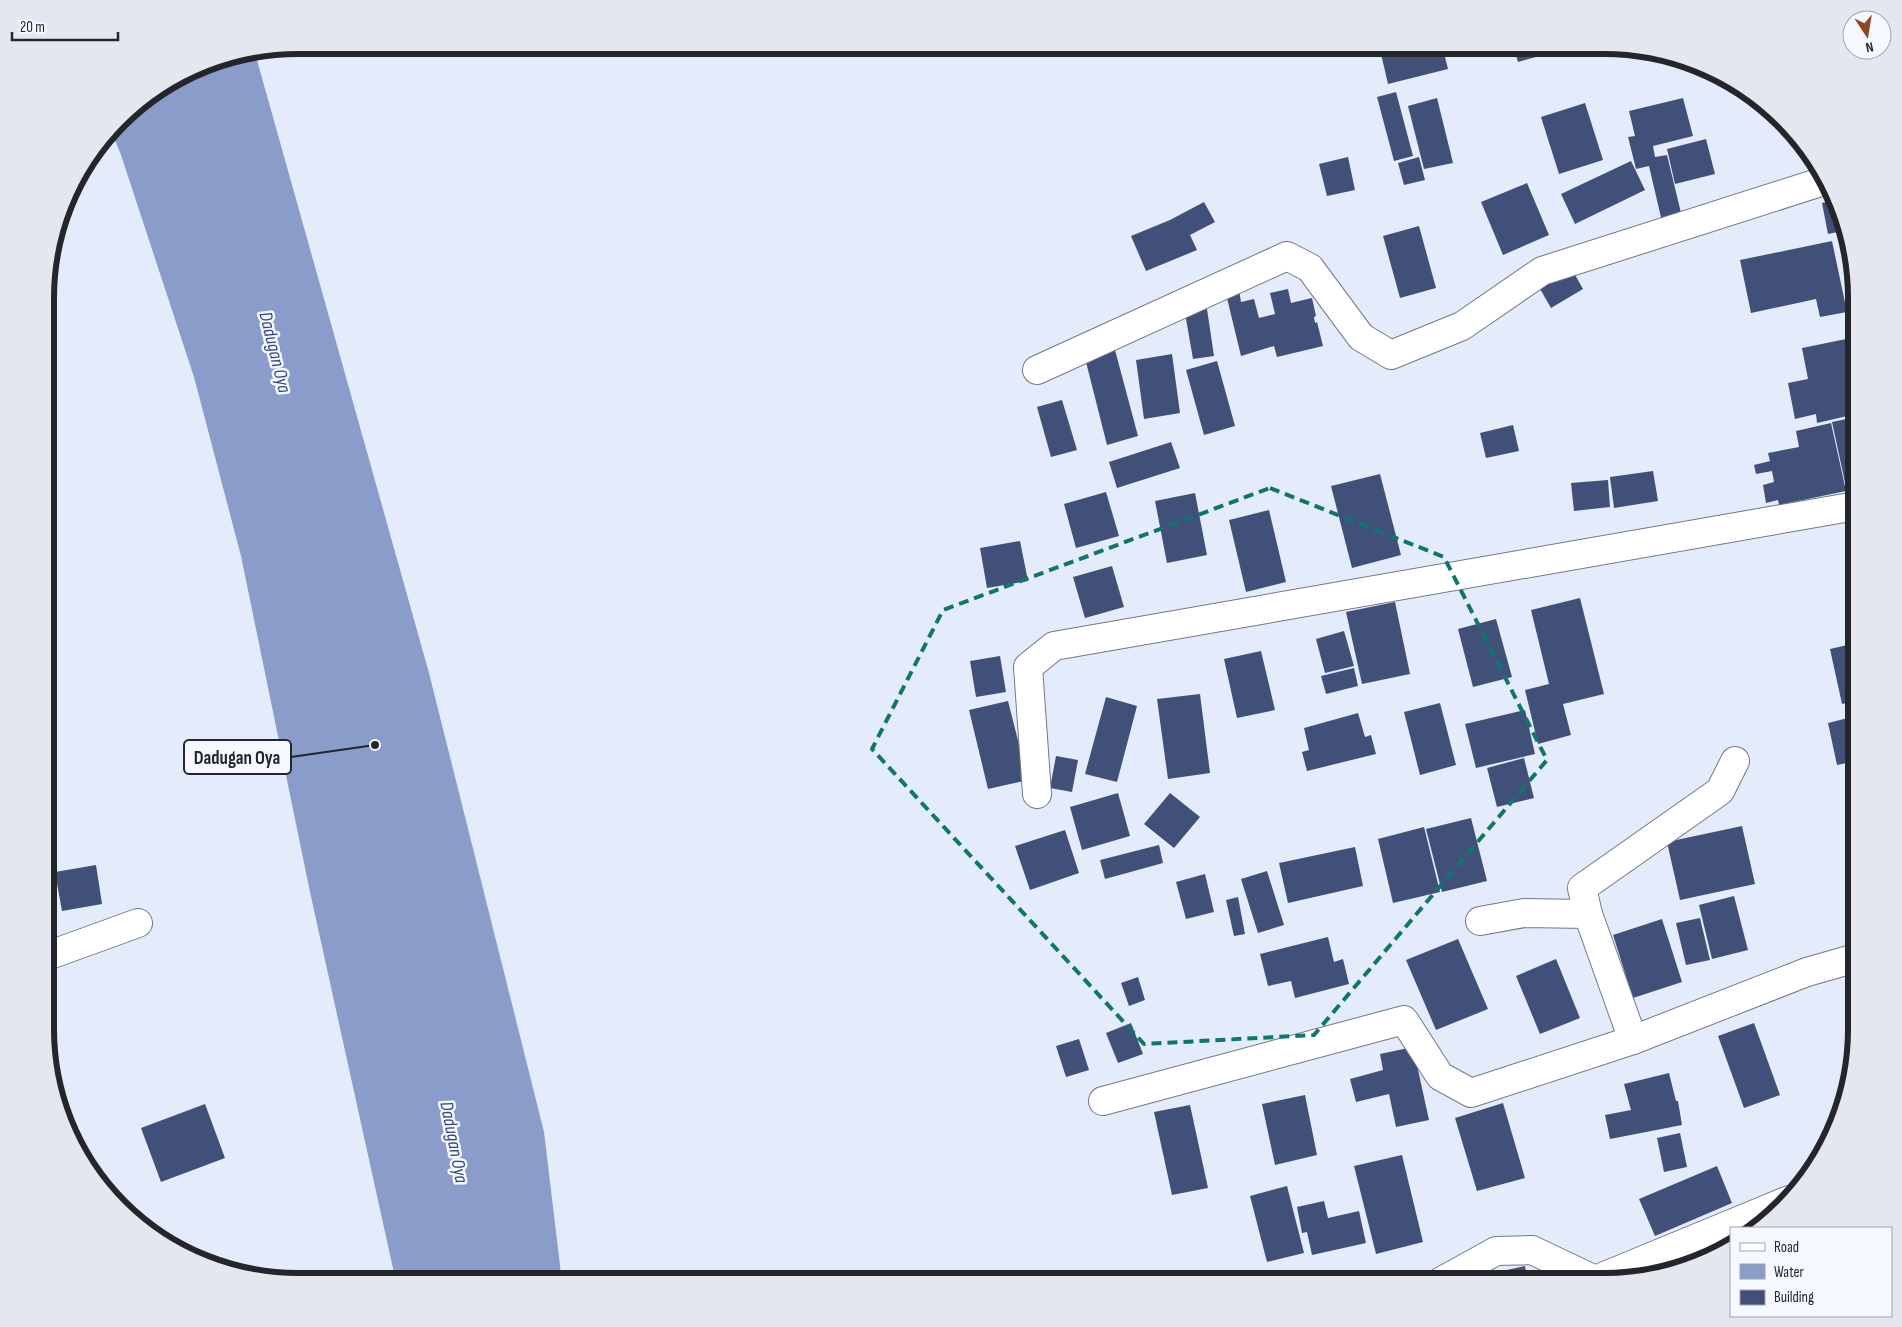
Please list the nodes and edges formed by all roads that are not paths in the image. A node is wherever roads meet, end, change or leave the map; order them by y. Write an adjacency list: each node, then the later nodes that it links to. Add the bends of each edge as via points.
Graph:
1 (1819, 182): 2 (street, via 1542,271 1462,326 1391,355 1361,337 1310,268 1288,256)
2 (1037, 370)
3 (1848, 507): 5 (street, via 1054,646 1028,667)
4 (1735, 761): 6 (street, via 1720,791 1582,888)
5 (1037, 794)
6 (1588, 914): 7 (street, via 1524,912); 11 (street)
7 (1480, 921)
8 (138, 923): 9 (street)
9 (54, 953)
10 (1848, 960): 11 (street, via 1807,972)
11 (1633, 1040): 12 (street, via 1471,1093 1440,1076 1404,1020)
12 (1102, 1101)
13 (1771, 1207): 16 (street)
14 (1456, 1273): 15 (street, via 1496,1251 1532,1250)
15 (1580, 1273)
16 (1612, 1273)

